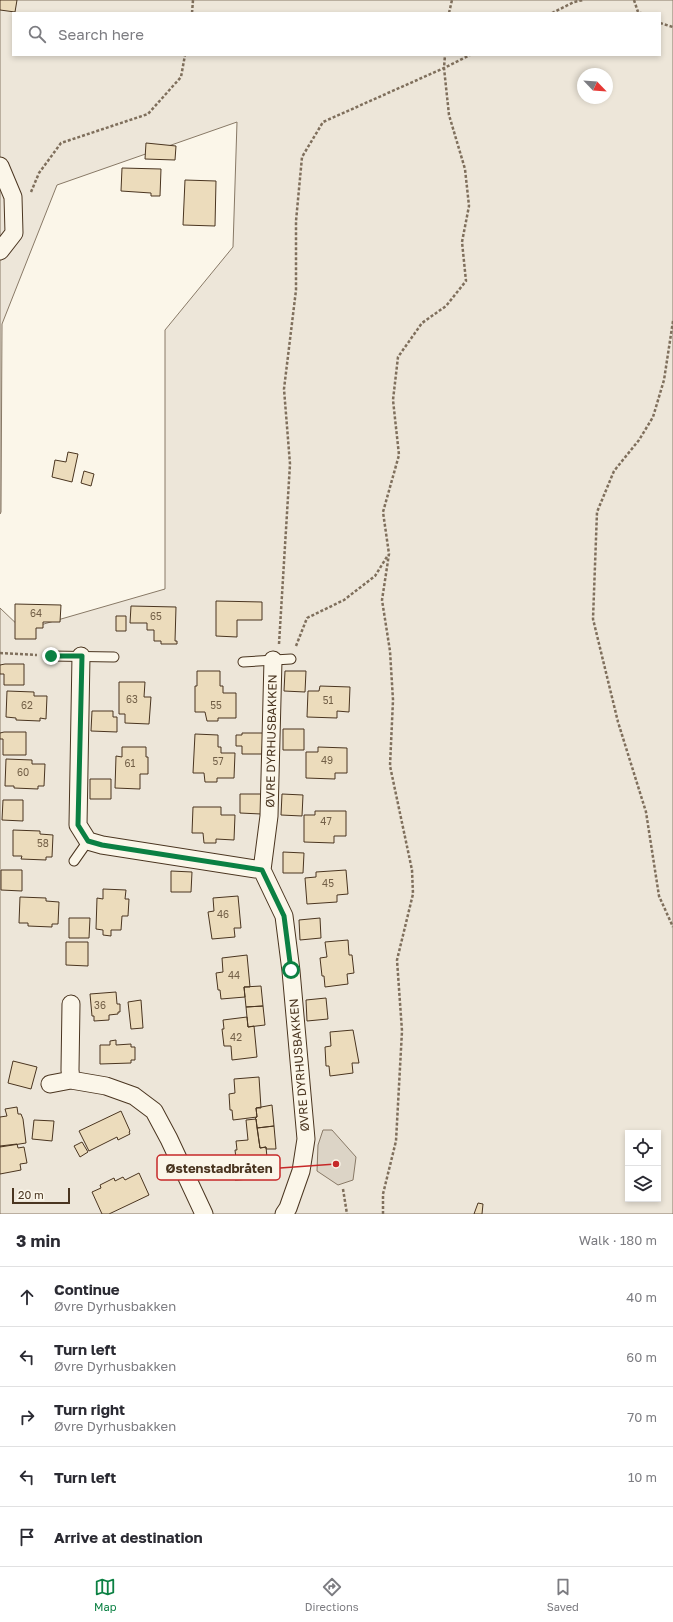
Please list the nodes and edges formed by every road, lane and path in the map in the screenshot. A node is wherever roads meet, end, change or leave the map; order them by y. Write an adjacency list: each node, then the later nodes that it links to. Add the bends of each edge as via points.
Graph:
1 (193, 0): 5 (path)
2 (452, 0): 6 (path)
3 (583, 0): 7 (path)
4 (634, 0): 8 (path)
5 (192, 12)
6 (449, 12)
7 (554, 12)
8 (638, 12)
9 (661, 23): 10 (path)
10 (673, 27)
11 (185, 56): 16 (path, via 181,77 148,114 61,144 39,173)
12 (444, 56): 14 (path)
13 (468, 56): 14 (path)
14 (444, 68): 19 (path, via 449,115 465,169 469,206 462,242 466,282 446,306 422,323 398,357 393,400 399,455 383,512); 25 (path, via 323,122 302,157 296,221 296,290 284,389 290,464)
15 (0, 166): 17 (street, via 13,197 14,233)
16 (30, 193)
17 (0, 251)
18 (673, 321): 30 (path, via 664,380 653,417 639,440 614,471 597,512 593,620 618,722 646,812 659,896)
19 (389, 554): 24 (path, via 375,576 344,600 307,618); 38 (path, via 382,600 390,651 393,700 390,766 412,870 413,894 397,960 402,1031 396,1142 383,1194)
20 (0, 652): 21 (path)
21 (51, 656): 22 (lane)
22 (82, 656): 23 (lane); 27 (street, via 78,825)
23 (114, 657)
24 (291, 659): 25 (lane)
25 (275, 660): 26 (lane); 29 (street, ØVRE DYRHUSBAKKEN, via 269,816)
26 (243, 662)
27 (88, 841): 28 (lane); 29 (street)
28 (74, 861)
29 (262, 870): 36 (street, ØVRE DYRHUSBAKKEN, via 284,916 306,1139 301,1171)
30 (673, 927)
31 (71, 1004): 32 (street)
32 (71, 1080): 33 (street); 35 (street, via 106,1086 134,1096 154,1112 169,1138)
33 (50, 1084)
34 (343, 1189): 37 (path)
35 (204, 1214)
36 (284, 1214)
37 (347, 1214)
38 (384, 1214)

